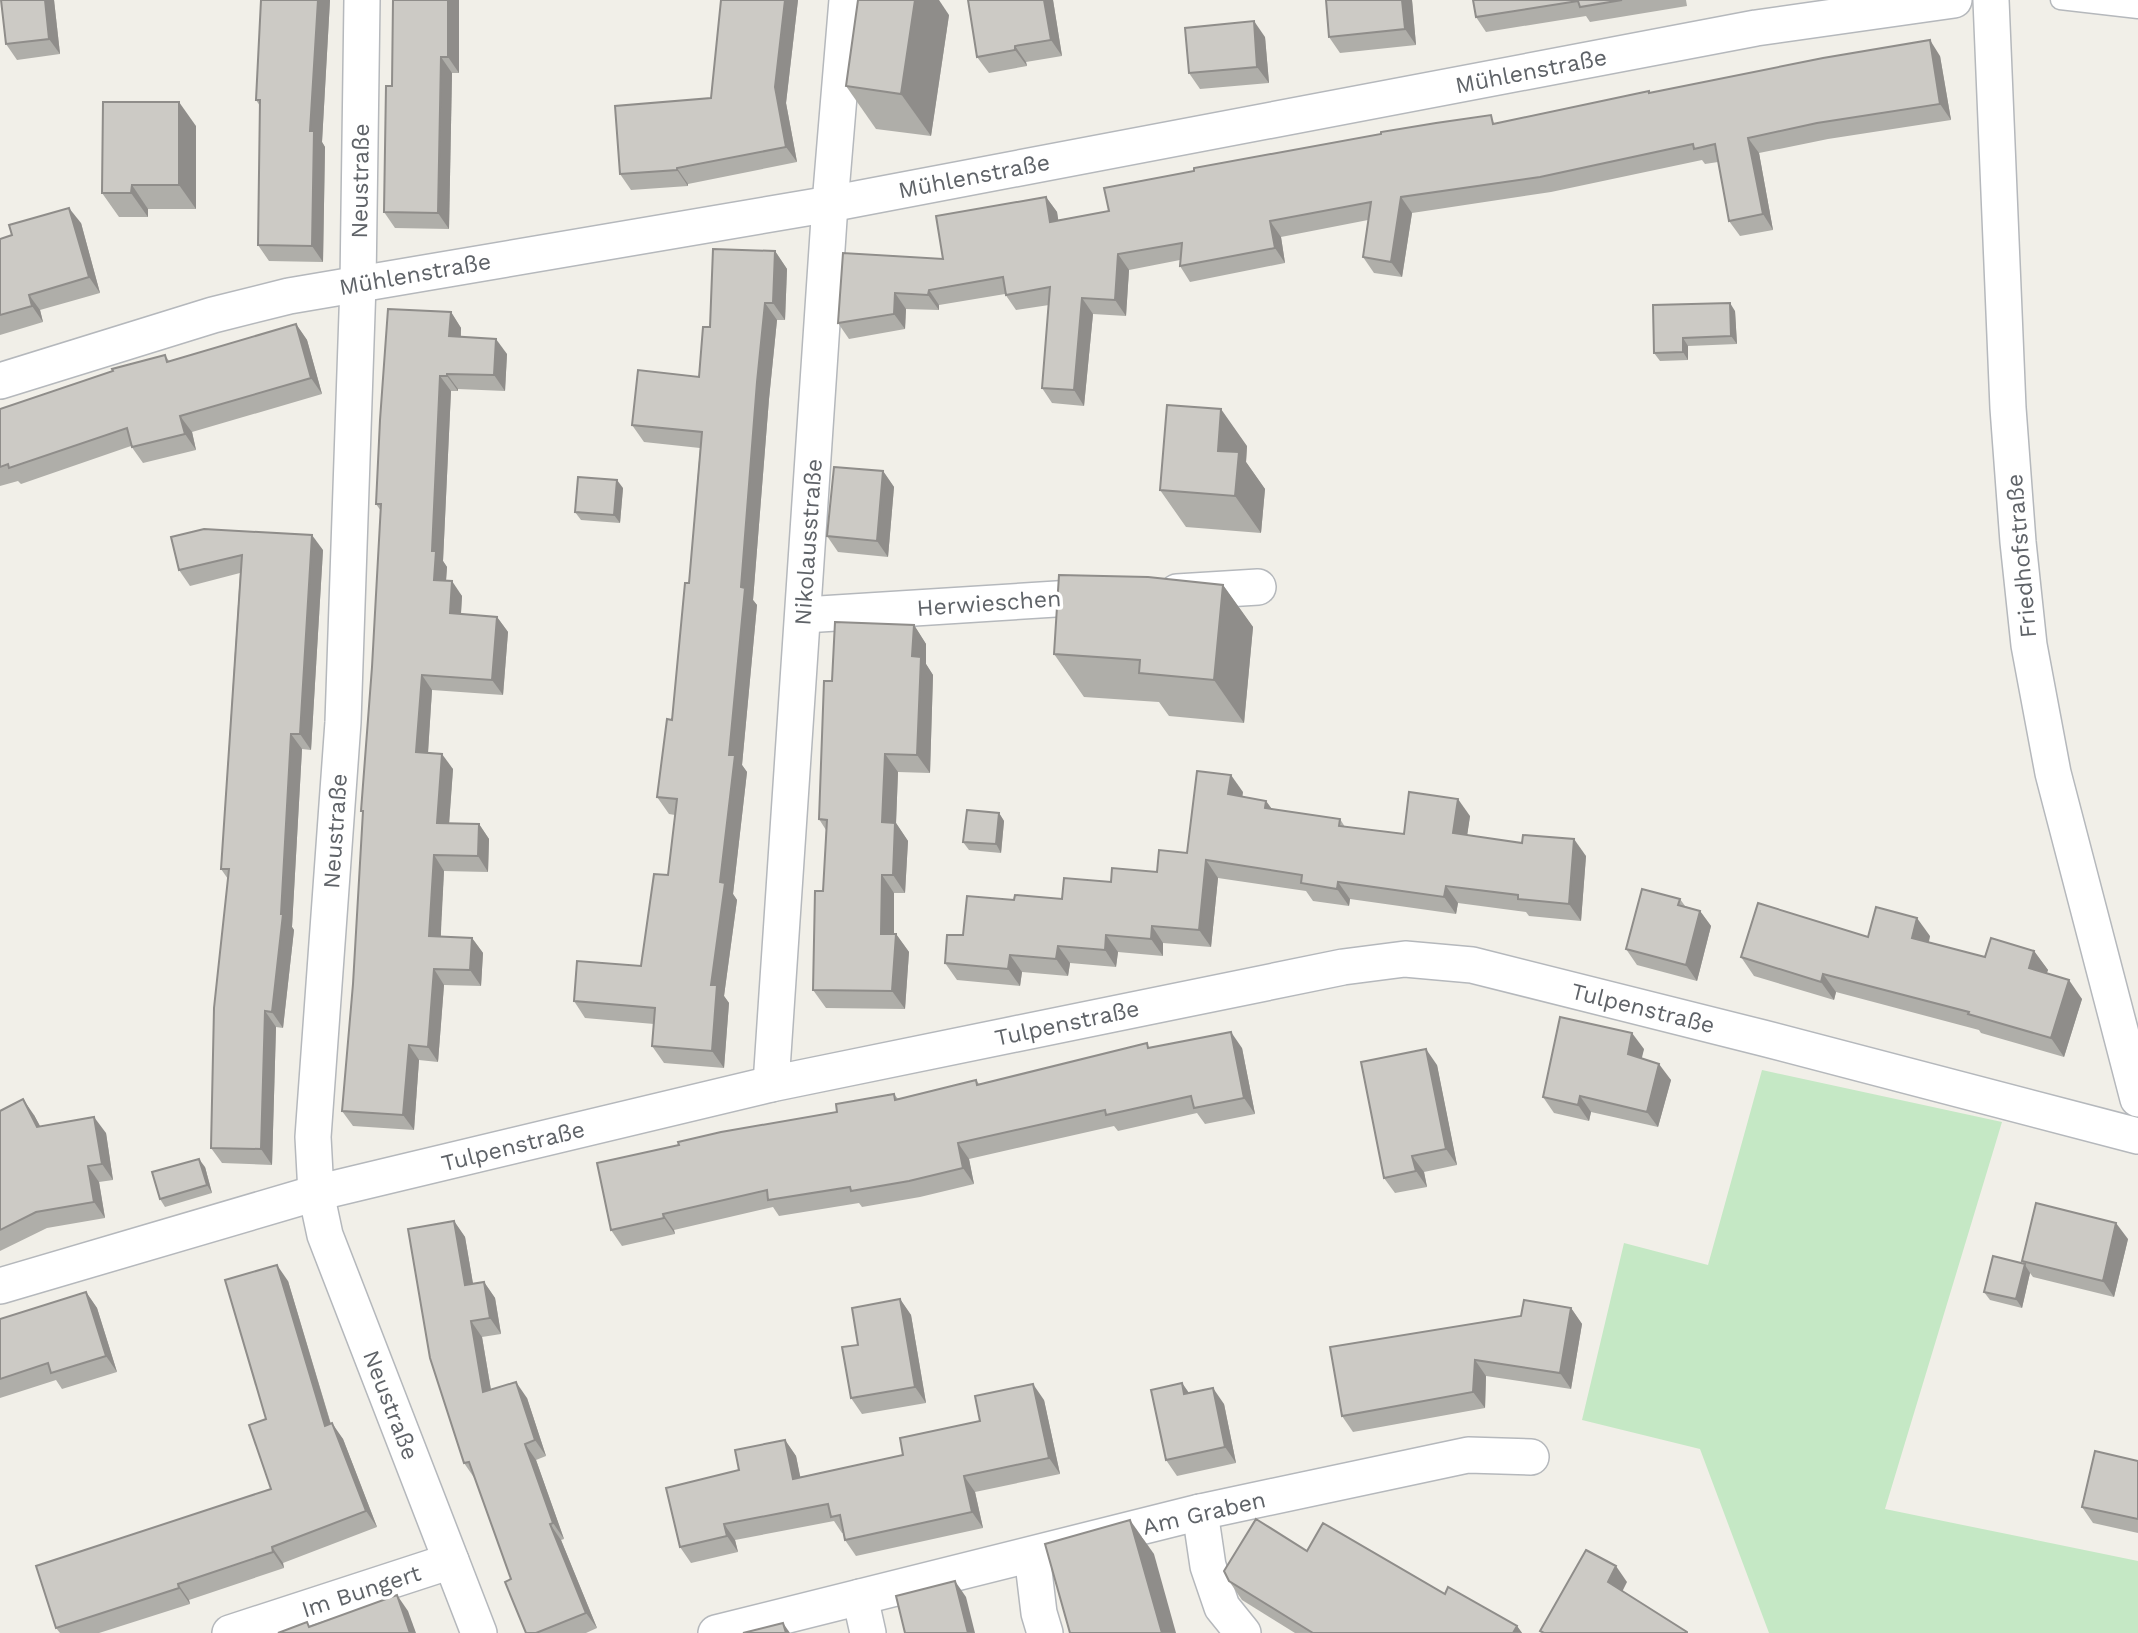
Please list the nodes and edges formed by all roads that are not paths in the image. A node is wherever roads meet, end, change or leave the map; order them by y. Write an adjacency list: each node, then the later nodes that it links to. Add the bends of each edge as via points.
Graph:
1 (362, 0): 8 (street, Neustraße)
2 (847, 0): 7 (street, Nikolausstraße)
3 (1954, 0): 7 (street, Mühlenstraße, via 1756,28)
4 (1991, 0): 13 (street, Friedhofstraße, via 2008,408 2029,645 2053,772)
5 (2060, 0): 6 (lane)
6 (2138, 9)
7 (830, 204): 8 (street, Mühlenstraße); 11 (street, Nikolausstraße)
8 (358, 284): 9 (street, Mühlenstraße, via 212,316); 15 (street, Neustraße, via 343,722 313,1137)
9 (0, 381)
10 (1258, 587): 11 (street, Herwieschen)
11 (804, 615): 12 (street, Nikolausstraße)
12 (771, 1084): 14 (street, Tulpenstraße, via 1343,967 1405,959 1472,965); 15 (street, Tulpenstraße)
13 (2138, 1099)
14 (2138, 1136)
15 (316, 1193): 16 (street, Tulpenstraße); 20 (street, Neustraße, via 325,1235)
16 (0, 1286)
17 (1531, 1457): 18 (street, Am Graben, via 1468,1455)
18 (1200, 1512): 19 (street, Am Graben); 27 (street, via 1208,1566 1222,1607)
19 (1032, 1555): 21 (street, Am Graben); 26 (street)
20 (451, 1562): 22 (street, Im Bungert); 23 (street, Neustraße)
21 (860, 1597): 24 (street, Am Graben); 25 (street)
22 (230, 1633)
23 (479, 1633)
24 (716, 1633)
25 (868, 1633)
26 (1045, 1633)
27 (1243, 1633)

